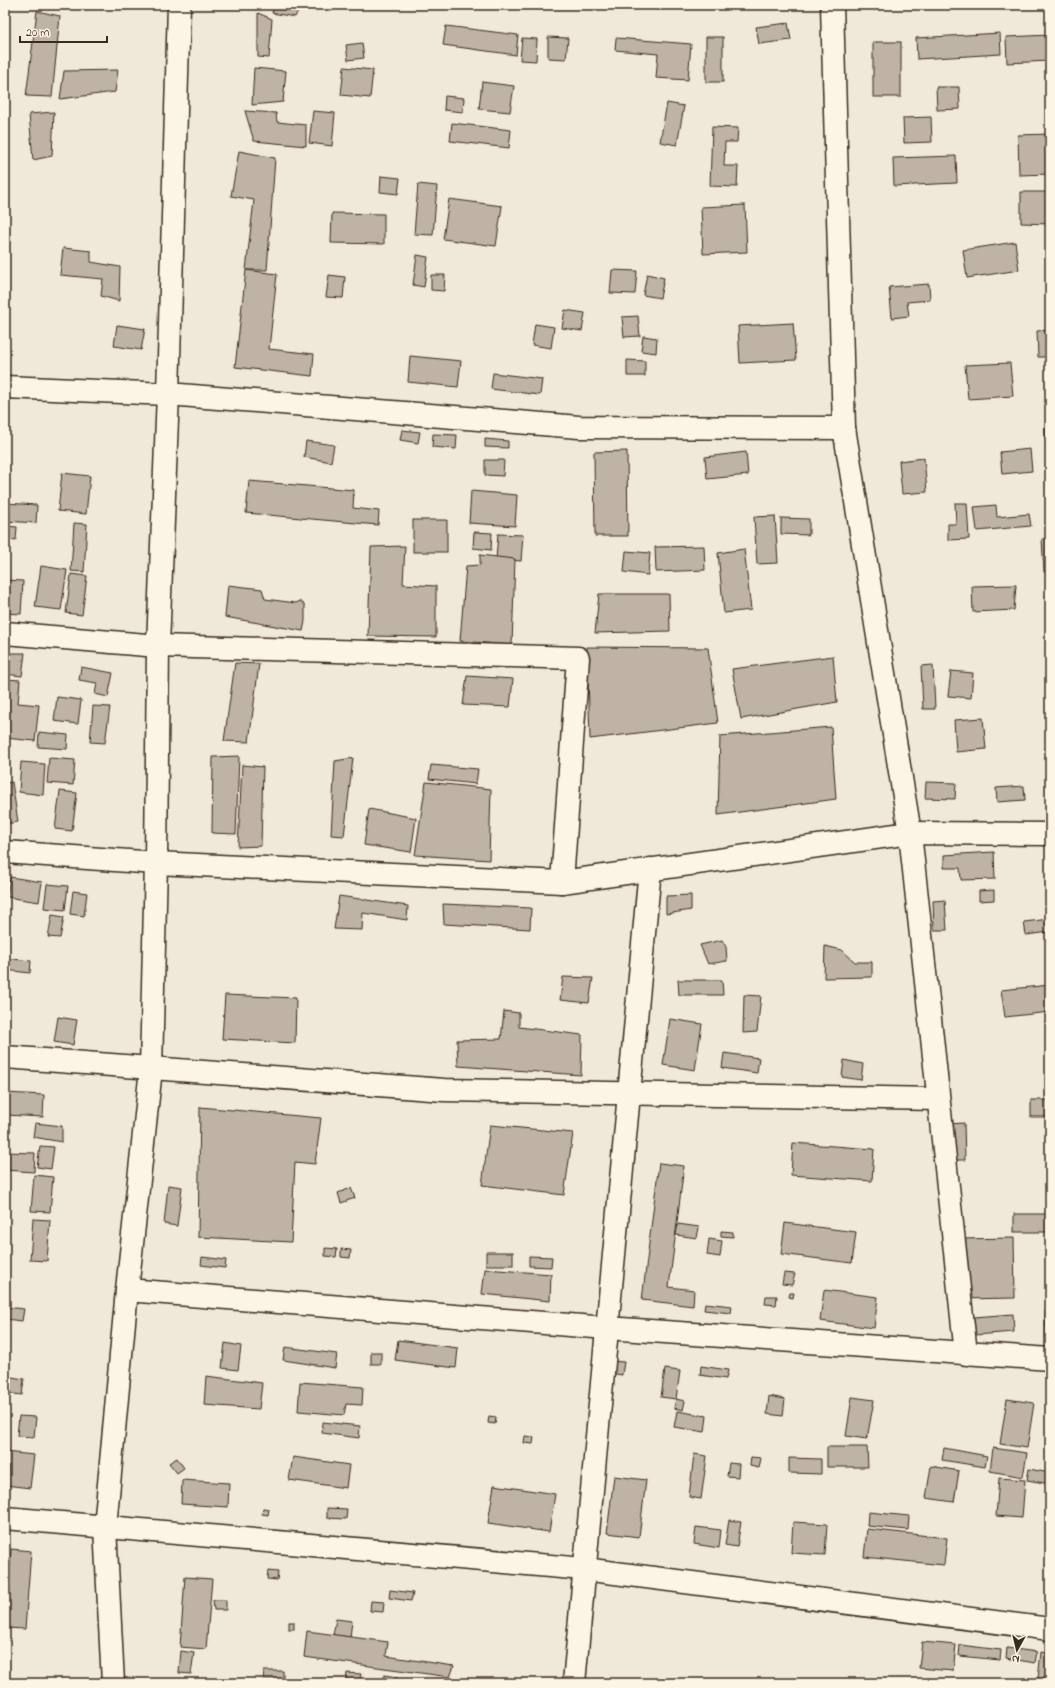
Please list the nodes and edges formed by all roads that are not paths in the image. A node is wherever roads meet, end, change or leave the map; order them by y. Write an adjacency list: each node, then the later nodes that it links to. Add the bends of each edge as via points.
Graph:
1 (179, 5): 4 (street)
2 (832, 5): 5 (street)
3 (5, 387): 4 (street)
4 (168, 394): 5 (street, via 579,427); 7 (street)
5 (844, 428): 8 (street)
6 (5, 632): 7 (street)
7 (158, 646): 11 (street); 13 (street, via 578,658)
8 (910, 833): 9 (street); 12 (street); 17 (street)
9 (1050, 834)
10 (5, 852): 11 (street)
11 (156, 863): 13 (street); 15 (street)
12 (650, 870): 13 (street); 16 (street)
13 (562, 882)
14 (5, 1057): 15 (street)
15 (150, 1069): 16 (street, via 444,1090); 18 (street)
16 (629, 1093): 17 (street); 19 (street)
17 (938, 1099): 20 (street)
18 (127, 1290): 19 (street); 23 (street)
19 (607, 1328): 20 (street); 24 (street)
20 (966, 1354): 21 (street)
21 (1050, 1359)
22 (5, 1518): 23 (street)
23 (105, 1527): 24 (street); 26 (street)
24 (584, 1569): 25 (street); 27 (street)
25 (1050, 1629)
26 (113, 1683)
27 (574, 1683)

